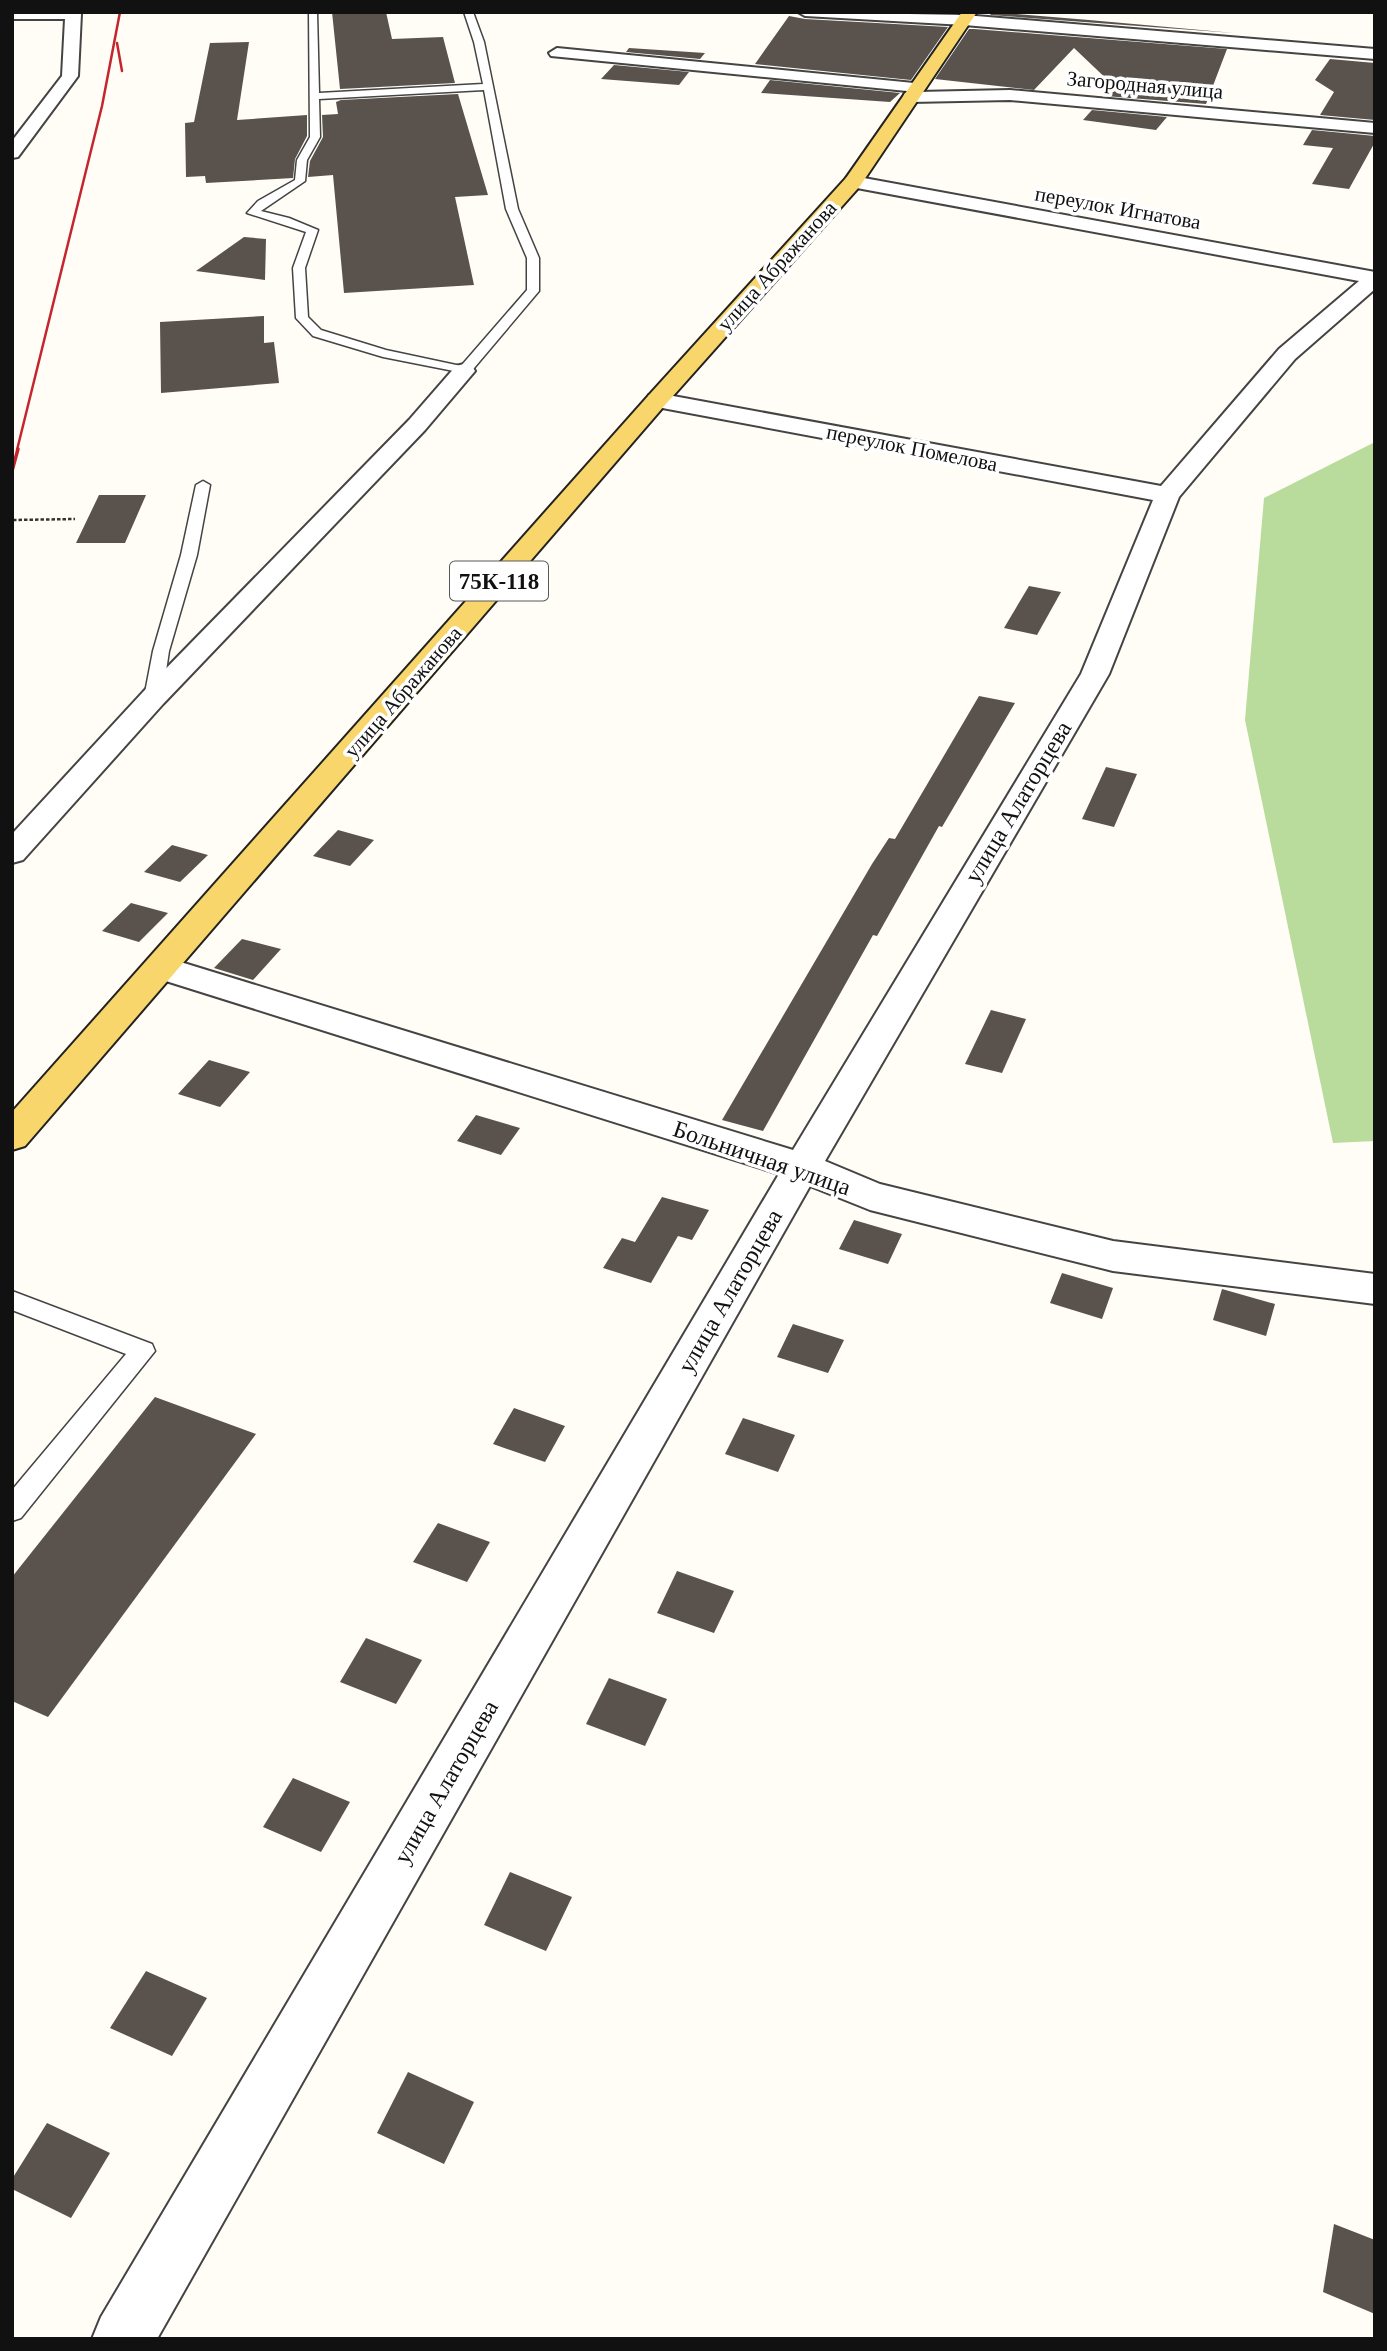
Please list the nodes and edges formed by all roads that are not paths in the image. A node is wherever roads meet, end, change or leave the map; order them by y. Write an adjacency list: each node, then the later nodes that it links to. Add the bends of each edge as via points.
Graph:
1 (313, 12): 10 (lane)
2 (468, 12): 8 (lane)
3 (805, 12): 5 (street)
4 (12, 14): 12 (street, via 73,14 70,76)
5 (967, 16): 7 (street); 9 (main road, улица Абражанова / 75К-118)
6 (557, 53): 9 (street, Загородная улица)
7 (1375, 54)
8 (488, 87): 10 (lane); 15 (lane, via 512,209 533,258 533,291)
9 (915, 92): 11 (street, Загородная улица, via 1010,95); 13 (main road, улица Абражанова / 75К-118)
10 (313, 96): 15 (lane, via 315,137 302,160 300,181 253,213 313,230 299,268 302,318 317,332)
11 (1375, 128)
12 (12, 153)
13 (853, 182): 14 (street, переулок Игнатова); 16 (main road, улица Абражанова / 75К-118)
14 (1375, 278): 18 (street, улица Алаторцева, via 1287,354)
15 (464, 371): 19 (street)
16 (657, 400): 18 (street, переулок Помелова); 21 (main road, улица Абражанова / 75К-118)
17 (203, 485): 19 (lane)
18 (1167, 495): 23 (street, улица Алаторцева, via 1095,674)
19 (153, 698): 20 (street)
20 (12, 853)
21 (162, 968): 22 (main road, улица Абражанова / 75К-118); 23 (street, Больничная улица)
22 (14, 1133)
23 (802, 1167): 24 (street, Больничная улица, via 870,1196 1113,1256); 27 (street, улица Алаторцева)
24 (1375, 1289)
25 (12, 1300): 26 (lane, via 143,1351)
26 (12, 1510)
27 (123, 2339)

